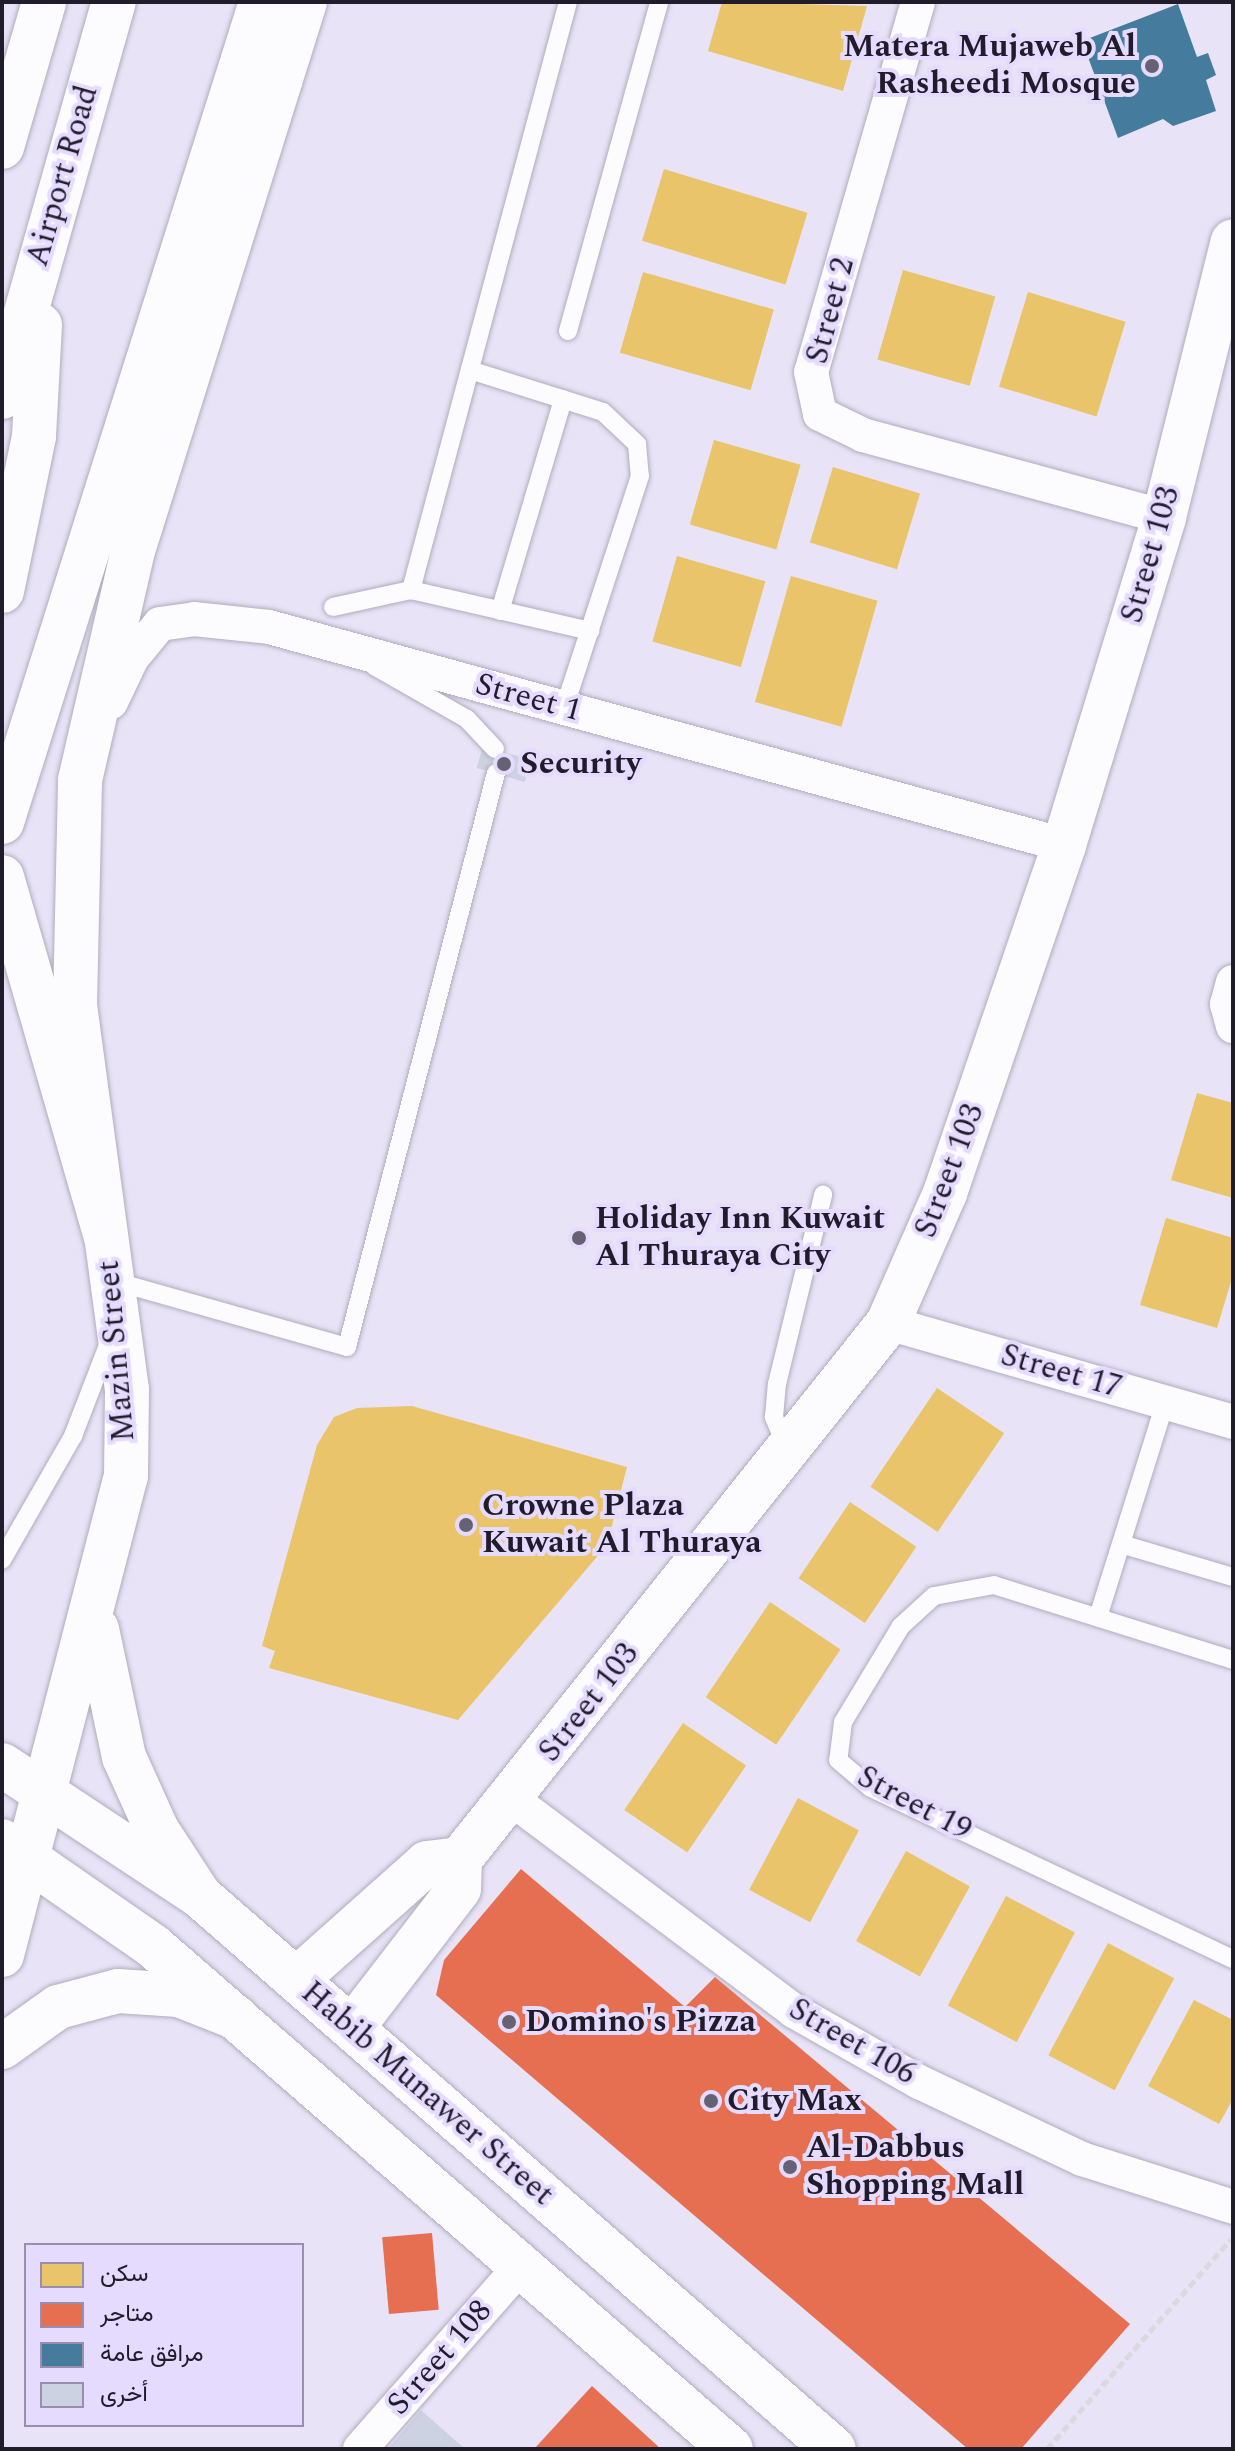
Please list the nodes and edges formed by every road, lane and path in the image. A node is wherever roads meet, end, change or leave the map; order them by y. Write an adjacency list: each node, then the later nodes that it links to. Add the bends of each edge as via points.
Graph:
1 (44, 2): 8 (main road, Airport Road)
2 (114, 2): 9 (main road, Airport Road)
3 (261, 2): 28 (main road)
4 (305, 2): 27 (main road, Mazin Street, via 132,554)
5 (568, 2): 14 (lane)
6 (659, 2): 12 (lane)
7 (918, 2): 17 (street, Street 2, via 811,372 820,414 863,435)
8 (2, 147)
9 (46, 232): 15 (main road, Airport Road); 19 (main road, via 34,436)
10 (1233, 241): 13 (main road, Street 103, via 1219,276)
11 (1233, 313): 13 (main road, Street 103)
12 (568, 331)
13 (1207, 360): 17 (main road, Street 103)
14 (473, 371): 16 (lane); 18 (lane)
15 (2, 397)
16 (563, 399): 21 (lane); 22 (lane, via 617,420 641,460)
17 (1164, 517): 29 (main road, Street 103)
18 (411, 590): 20 (lane); 21 (lane)
19 (2, 591)
20 (333, 607)
21 (500, 611): 22 (lane)
22 (590, 631): 24 (lane)
23 (344, 648): 24 (street, Street 1); 25 (lane, via 467,719); 27 (street, Street 1, via 269,627 194,619 160,624 118,683)
24 (564, 708): 29 (street, Street 1)
25 (495, 749)
26 (496, 773): 35 (lane, via 347,1347)
27 (80, 780): 34 (main road, Mazin Street, via 75,1004)
28 (2, 822)
29 (1064, 845): 36 (main road, Street 103, via 945,1193)
30 (2, 877): 34 (main road)
31 (1233, 982): 32 (street, via 1227,1004)
32 (1233, 1026)
33 (823, 1195): 39 (lane, via 777,1384 774,1417)
34 (106, 1237): 35 (main road, Mazin Street)
35 (116, 1298): 41 (lane, via 73,1436); 43 (main road, Mazin Street, via 126,1476)
36 (888, 1323): 37 (street, Street 17); 39 (main road, Street 103)
37 (1165, 1403): 38 (street, Street 17); 40 (lane)
38 (1233, 1422)
39 (787, 1450): 48 (main road, Street 103)
40 (1121, 1544): 42 (lane); 44 (lane)
41 (2, 1560)
42 (1233, 1577)
43 (94, 1603): 47 (main road, Mazin Street); 51 (main road, via 103,1681 124,1757 157,1830)
44 (1098, 1617): 45 (lane, Street 19); 53 (lane, Street 19, via 994,1585 934,1596 901,1626 843,1722 838,1760 871,1788)
45 (1233, 1660)
46 (2, 1765): 47 (main road, Habib Munawer Street)
47 (47, 1791): 49 (main road, Mazin Street); 51 (main road, Habib Munawer Street)
48 (513, 1800): 50 (main road, Street 103); 58 (street, Street 106, via 794,2011 919,2082 1082,2159)
49 (15, 1848): 52 (main road, Mazin Street); 55 (main road, via 153,1946)
50 (460, 1859): 54 (main road, via 427,1863); 56 (main road, via 459,1889)
51 (200, 1896): 54 (main road, Habib Munawer Street)
52 (2, 1955)
53 (1233, 1959)
54 (297, 1979): 56 (main road, Habib Munawer Street)
55 (237, 2018): 57 (main road, via 179,1995 118,1991 58,2007); 60 (main road)
56 (352, 2028): 61 (main road, Habib Munawer Street)
57 (2, 2047)
58 (1233, 2207)
59 (1233, 2237): 67 (path)
60 (521, 2266): 62 (main road); 65 (street, Street 108)
61 (708, 2343): 62 (main road, via 700,2378); 63 (main road, Habib Munawer Street)
62 (667, 2394): 64 (main road)
63 (770, 2394): 64 (main road, via 749,2393 731,2403 721,2421); 66 (main road, Habib Munawer Street)
64 (727, 2445)
65 (360, 2449)
66 (834, 2449)
67 (1047, 2449)

